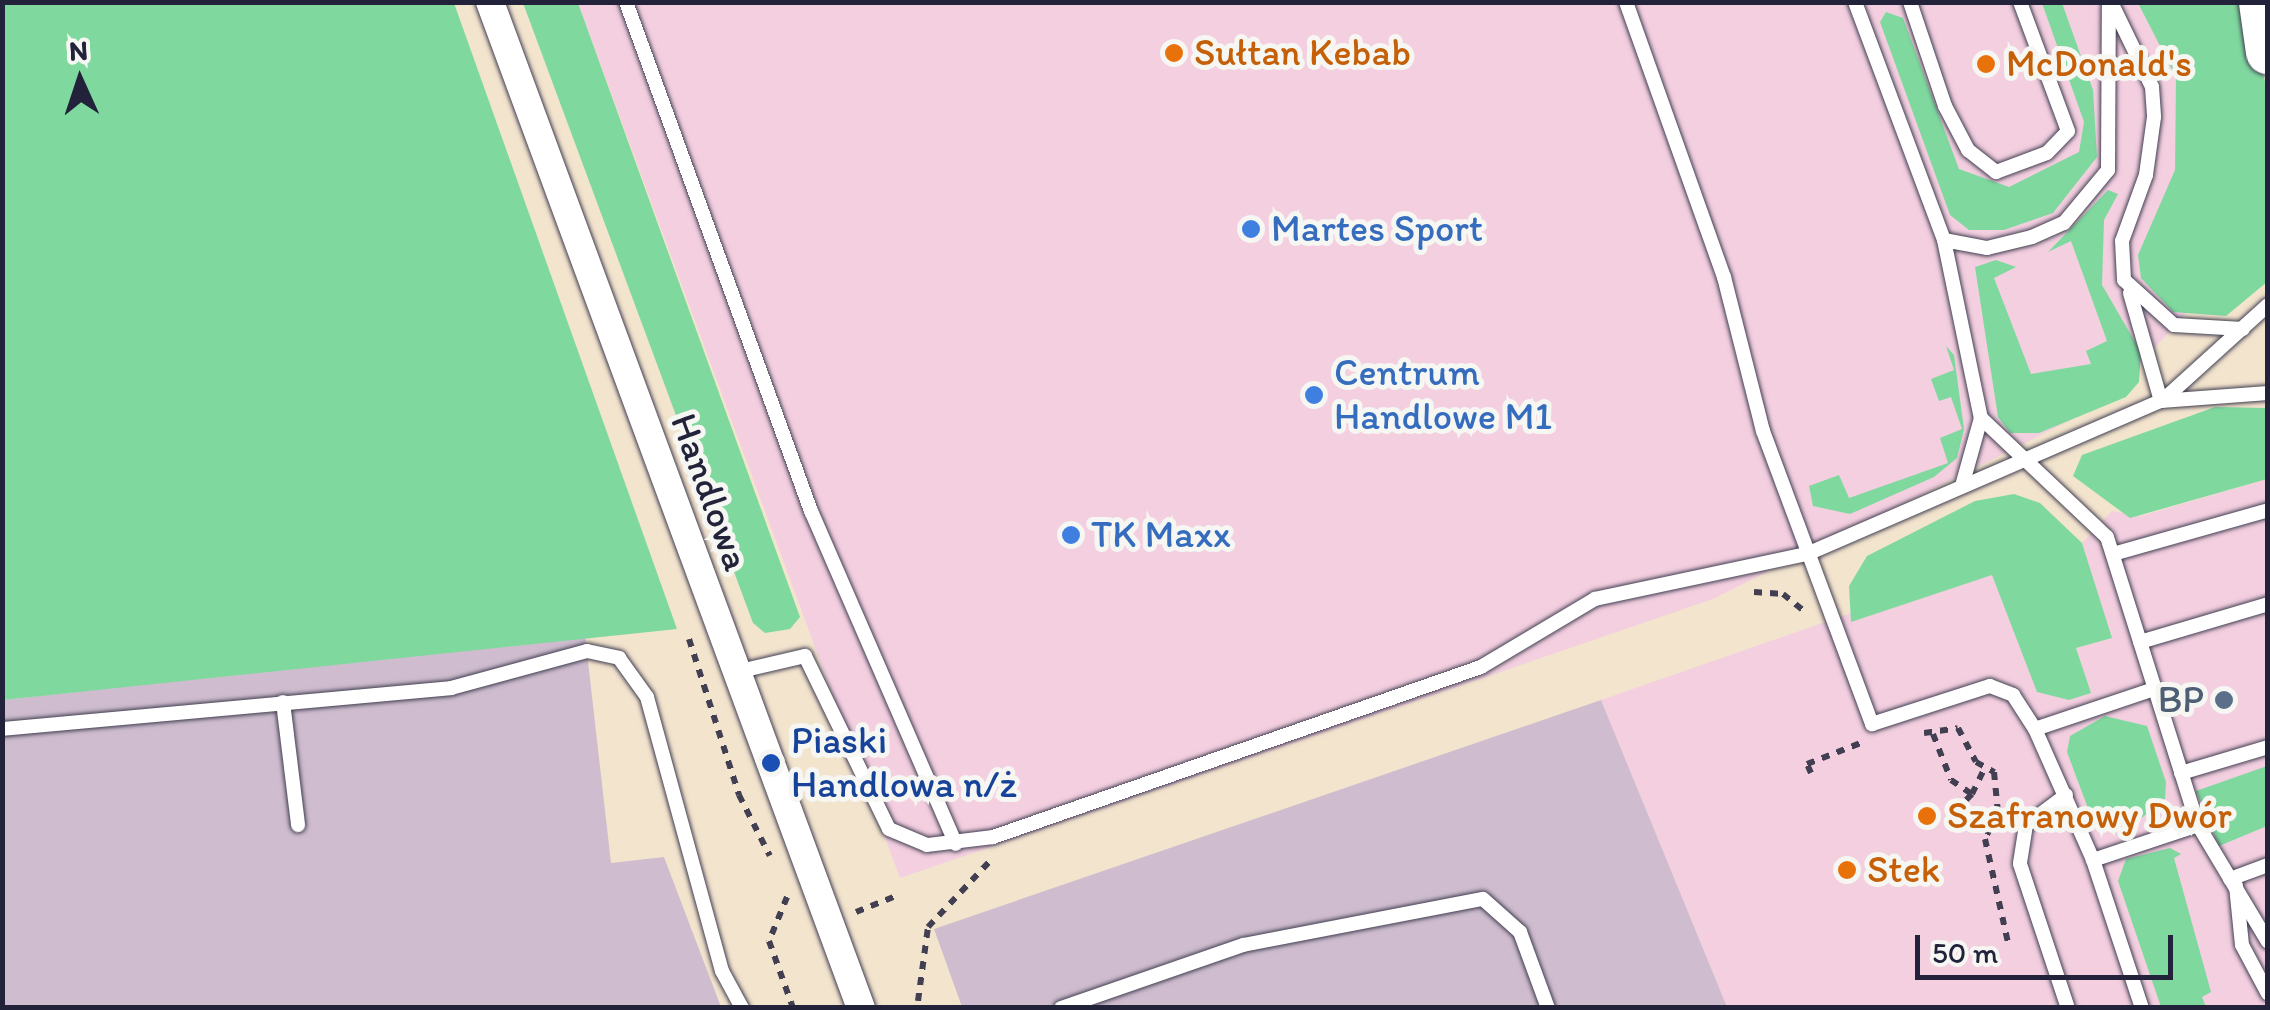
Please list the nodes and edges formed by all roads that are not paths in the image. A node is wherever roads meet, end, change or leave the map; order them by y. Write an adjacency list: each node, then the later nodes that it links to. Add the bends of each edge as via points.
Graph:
1 (490, 2): 24 (street, Handlowa)
2 (626, 2): 34 (lane, via 812,512)
3 (1626, 2): 20 (lane, via 1711,238)
4 (1910, 2): 5 (lane, via 1945,106 1968,150 1996,172 2047,152 2068,132)
5 (2020, 2)
6 (2110, 2): 10 (lane, via 2108,170 2064,222 2032,238 1987,248); 11 (lane, via 2152,87 2146,176 2122,241)
7 (2262, 2): 9 (main road)
8 (1859, 3): 10 (lane)
9 (2268, 52)
10 (1944, 240): 16 (lane)
11 (2130, 293): 13 (lane, via 2185,330); 15 (lane)
12 (2268, 305): 13 (lane)
13 (2243, 329): 15 (lane)
14 (2268, 393): 15 (lane)
15 (2162, 401): 17 (lane)
16 (1981, 418): 17 (lane); 18 (lane)
17 (2026, 459): 18 (lane); 21 (lane, via 2097,522)
18 (1962, 486): 20 (lane)
19 (2268, 510): 21 (lane)
20 (1808, 554): 28 (lane, via 1872,724 1990,686 2013,694); 34 (lane, via 1595,599 1480,667 1049,822)
21 (2113, 554): 23 (lane)
22 (2268, 604): 23 (lane)
23 (2140, 642): 25 (lane)
24 (736, 672): 34 (lane, via 805,656 880,818 907,840); 42 (street, Handlowa)
25 (2154, 689): 28 (lane); 30 (lane)
26 (283, 702): 27 (lane); 33 (lane); 41 (lane, via 451,688 587,652 619,658 648,697 722,971)
27 (2, 729)
28 (2035, 729): 31 (lane)
29 (2268, 747): 30 (lane)
30 (2181, 773): 32 (lane)
31 (2066, 795): 35 (lane); 45 (lane, via 2026,825 2020,864)
32 (2198, 824): 35 (lane); 37 (lane)
33 (298, 825)
34 (956, 844)
35 (2093, 860): 46 (lane)
36 (2268, 865): 37 (lane)
37 (2233, 882): 38 (lane); 39 (lane, via 2242,945)
38 (2268, 942)
39 (2268, 994)
40 (1074, 1007): 43 (lane); 44 (lane, via 1243,945 1483,899 1520,932)
41 (742, 1008)
42 (860, 1008)
43 (1062, 1008)
44 (1548, 1008)
45 (2068, 1008)
46 (2142, 1008)

